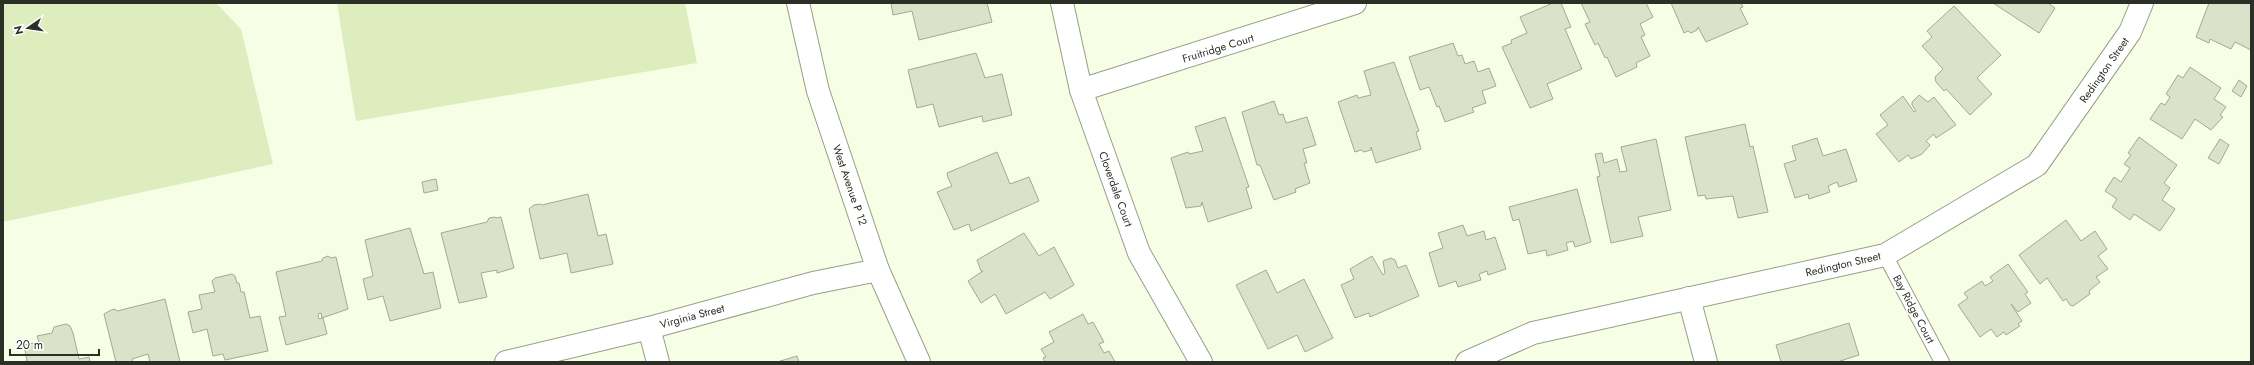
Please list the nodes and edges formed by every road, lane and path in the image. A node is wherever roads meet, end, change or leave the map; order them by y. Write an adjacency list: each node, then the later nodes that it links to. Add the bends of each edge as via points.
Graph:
1 (798, 3): 7 (street, West Avenue P 12, via 818,92)
2 (1062, 3): 5 (street, Cloverdale Court)
3 (1355, 3): 5 (street, Fruitridge Court)
4 (2142, 3): 6 (street, Redington Street, via 2130,32 2037,165)
5 (1081, 90): 13 (street, Cloverdale Court, via 1139,254)
6 (1885, 255): 8 (street, Redington Street); 16 (lane, Bay Ridge Court)
7 (878, 270): 9 (street, Virginia Street, via 813,284); 12 (street, West Avenue P 12)
8 (1689, 298): 14 (street, Redington Street, via 1533,333); 15 (street)
9 (649, 328): 10 (street, Virginia Street); 11 (street)
10 (506, 362)
11 (658, 362)
12 (919, 362)
13 (1201, 362)
14 (1467, 362)
15 (1706, 362)
16 (1942, 362)

